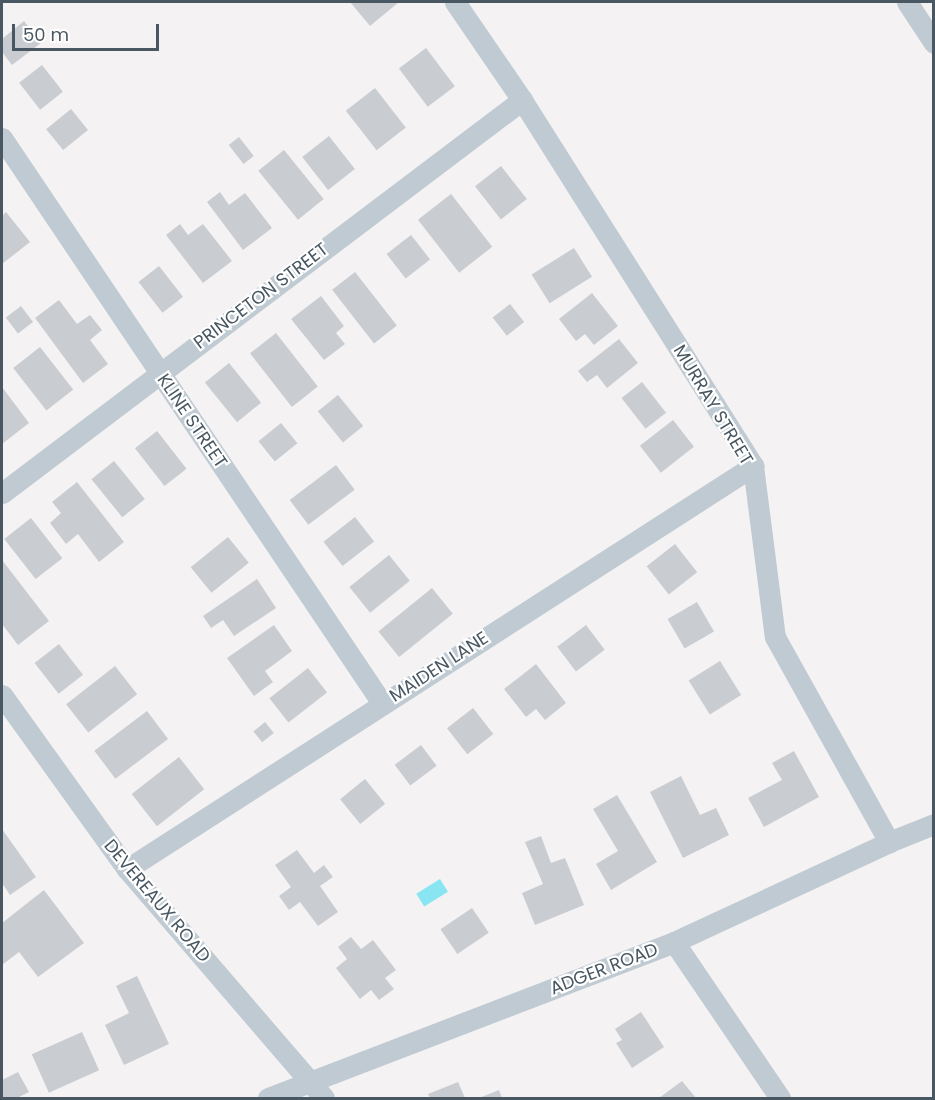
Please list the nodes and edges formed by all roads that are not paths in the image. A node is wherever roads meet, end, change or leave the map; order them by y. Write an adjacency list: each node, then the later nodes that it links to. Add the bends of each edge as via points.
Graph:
1 (455, 2): 4 (street, MURRAY STREET)
2 (907, 2): 3 (street)
3 (933, 43)
4 (522, 100): 6 (street, PRINCETON STREET); 7 (street, MURRAY STREET)
5 (2, 138): 6 (street, KLINE STREET)
6 (159, 373): 8 (street, PRINCETON STREET); 10 (street, KLINE STREET)
7 (753, 466): 10 (street, MAIDEN LANE); 12 (street, MURRAY STREET, via 775,637)
8 (2, 493)
9 (2, 696): 13 (street, DEVEREAUX ROAD)
10 (382, 704): 13 (street, MAIDEN LANE)
11 (933, 824): 12 (street, ADGER ROAD)
12 (889, 842): 14 (street, ADGER ROAD)
13 (127, 869): 15 (street, DEVEREAUX ROAD)
14 (674, 942): 15 (street, ADGER ROAD); 17 (street)
15 (318, 1090): 16 (street, ADGER ROAD)
16 (268, 1098)
17 (780, 1098)

